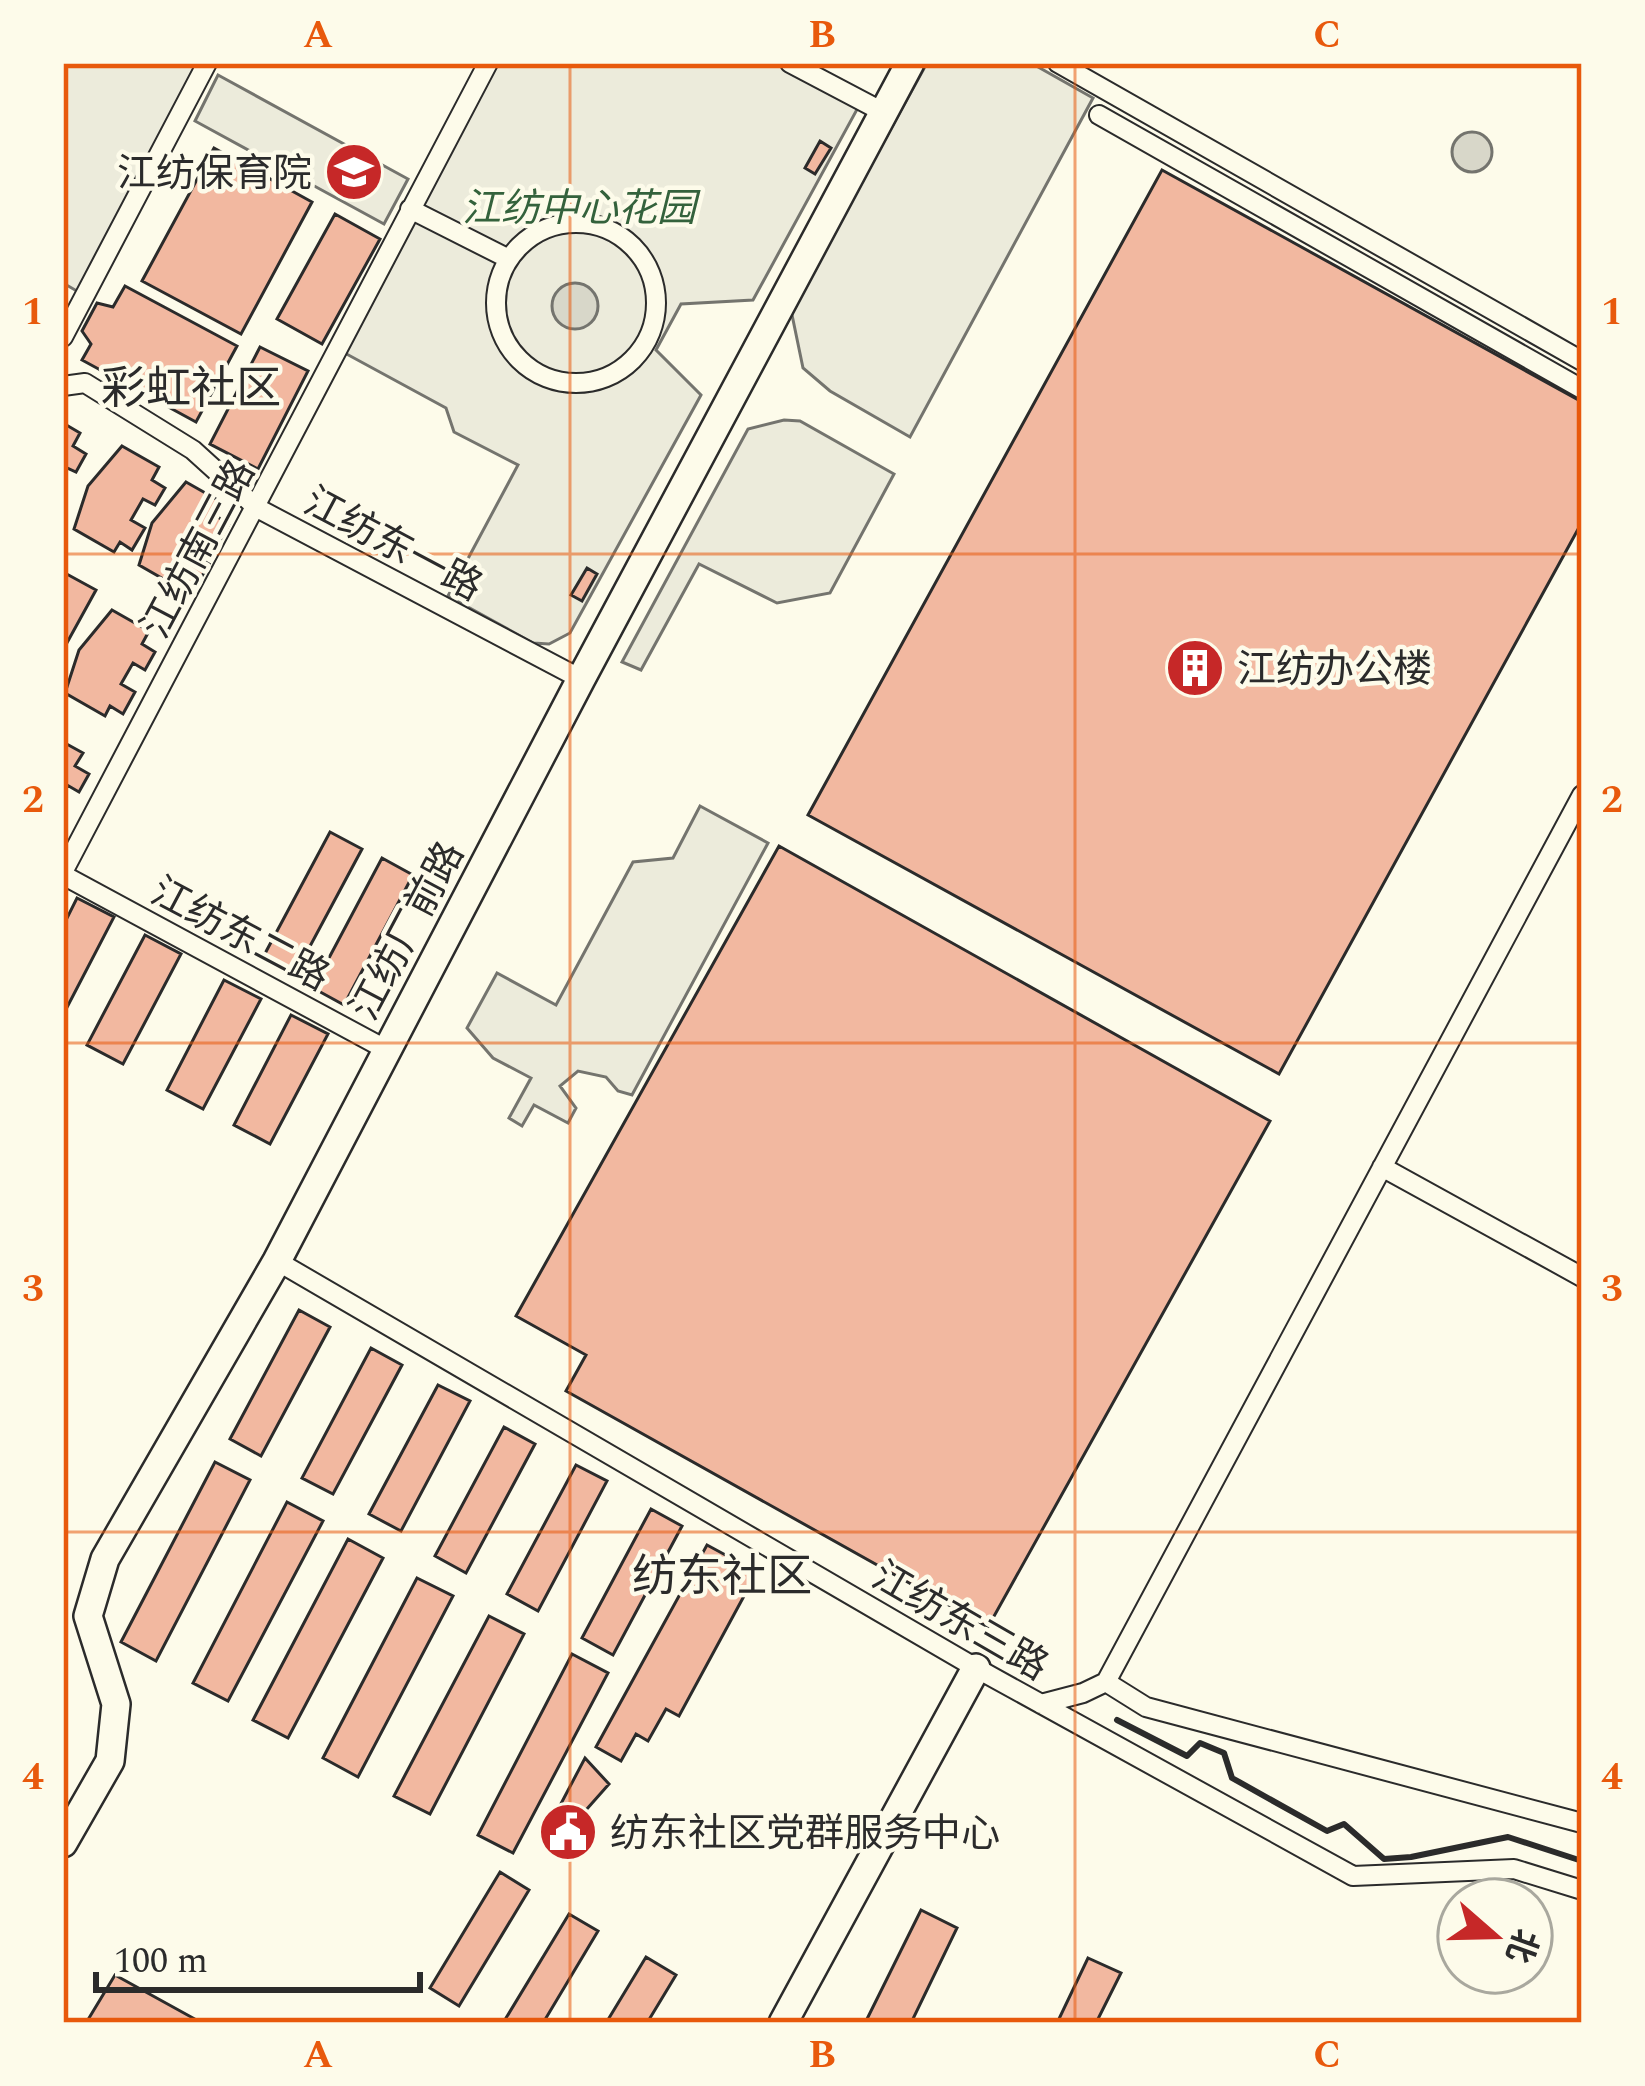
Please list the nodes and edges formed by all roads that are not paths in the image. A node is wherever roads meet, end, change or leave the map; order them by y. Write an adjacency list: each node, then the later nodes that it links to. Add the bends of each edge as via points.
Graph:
1 (206, 63): 10 (street)
2 (488, 63): 8 (street, 江纺南三路)
3 (790, 63): 6 (street)
4 (910, 63): 6 (main road, 江纺厂前路)
5 (1058, 63): 11 (street)
6 (883, 112): 15 (main road, 江纺厂前路)
7 (1099, 115): 13 (street)
8 (410, 209): 9 (street); 14 (street, 江纺南三路)
9 (508, 259): 9 (street, via 549,227 574,222 624,237 653,280 654,319 638,355 592,382 540,374 518,359 496,311)
10 (63, 337)
11 (1582, 362)
12 (63, 386): 14 (street, 江纺东一路, via 86,383 193,449)
13 (1582, 389)
14 (256, 508): 15 (street, 江纺东一路); 17 (street, 江纺南三路)
15 (581, 679): 18 (main road, 江纺厂前路)
16 (1582, 795): 19 (street)
17 (63, 873): 18 (street, 江纺东二路)
18 (387, 1050): 20 (main road, 江纺厂前路)
19 (1382, 1167): 21 (street); 23 (street)
20 (277, 1261): 22 (street, 江纺东三路); 26 (main road, 江纺厂前路, via 105,1559 88,1616 116,1703 110,1761)
21 (1582, 1277)
22 (982, 1671): 24 (street, 江纺东三路); 28 (main road); 29 (main road)
23 (1106, 1682): 24 (street); 25 (street, via 1146,1707)
24 (1041, 1704): 27 (street, 江纺东三路, via 1353,1876 1514,1869)
25 (1582, 1823)
26 (63, 1843)
27 (1582, 1890)
28 (783, 2023)
29 (799, 2023)

